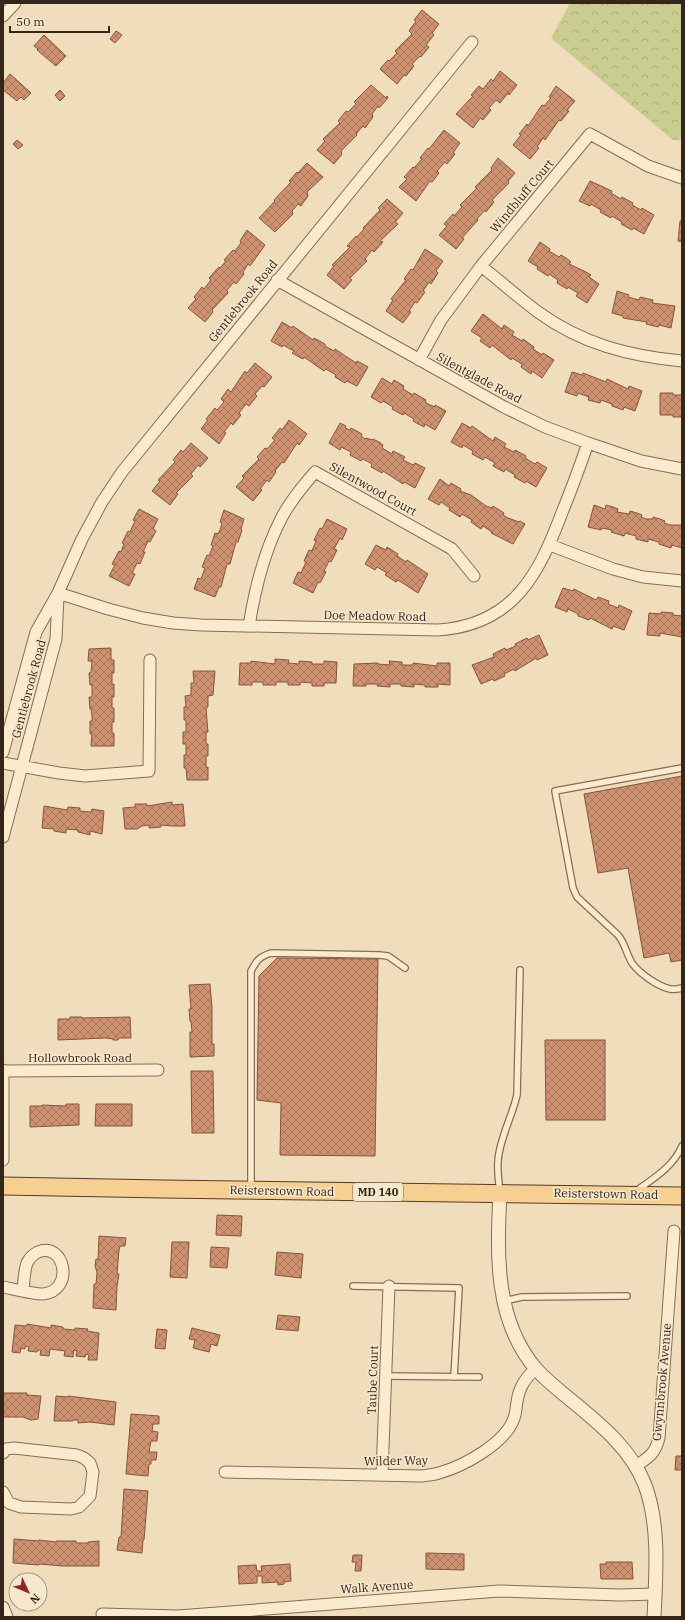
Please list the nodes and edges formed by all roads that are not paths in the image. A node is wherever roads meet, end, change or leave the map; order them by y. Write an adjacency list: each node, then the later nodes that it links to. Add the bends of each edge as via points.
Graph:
1 (15, 3): 2 (street)
2 (3, 16)
3 (472, 42): 6 (street, Gentlebrook Road)
4 (682, 178): 5 (street, Windbluff Court, via 648,166 590,134)
5 (481, 266): 7 (street, Windbluff Court, via 441,320); 8 (street, via 539,313 578,336 638,356)
6 (277, 280): 7 (street, Silentglade Road); 14 (street, Gentlebrook Road, via 122,472 82,539)
7 (418, 360): 9 (street, Silentglade Road, via 504,407)
8 (682, 361)
9 (588, 444): 10 (street, Silentglade Road, via 641,461); 11 (street, Doe Meadow Road)
10 (682, 469)
11 (550, 545): 13 (street, via 613,569); 15 (street, Doe Meadow Road, via 536,572 518,594 500,610 473,625 438,630)
12 (474, 576): 15 (street, Silentwood Court, via 452,549 315,472 296,494 273,537 260,570)
13 (682, 581)
14 (58, 593): 15 (street, Doe Meadow Road, via 143,618 201,625); 17 (street, Gentlebrook Road, via 36,632); 19 (street, Gentlebrook Road, via 56,638)
15 (249, 626)
16 (150, 660): 19 (street, via 149,771 85,776)
17 (3, 752)
18 (3, 763): 19 (street)
19 (23, 766): 21 (street, Gentlebrook Road)
20 (682, 768): 24 (lane, via 556,791 573,888 577,897 618,935 633,964 642,973 668,989)
21 (3, 837)
22 (405, 968): 30 (lane, via 388,956 379,954 271,954 261,956 255,962 251,971)
23 (520, 970): 31 (lane, via 517,1095 498,1161)
24 (682, 988)
25 (158, 1070): 26 (street, Hollowbrook Road)
26 (3, 1071): 28 (street)
27 (682, 1146): 32 (lane, via 674,1162 666,1170)
28 (3, 1160)
29 (3, 1186): 30 (main road, Reisterstown Road / MD 140)
30 (251, 1190): 31 (main road, Reisterstown Road / MD 140)
31 (500, 1193): 32 (main road, Reisterstown Road / MD 140); 40 (street, via 498,1238)
32 (632, 1194): 33 (main road, Reisterstown Road / MD 140)
33 (682, 1196)
34 (674, 1231): 46 (street, Gwynnbrook Avenue, via 659,1438 653,1454)
35 (353, 1286): 36 (lane)
36 (389, 1286): 42 (street, Taube Court); 43 (lane, via 459,1288)
37 (3, 1287): 38 (street)
38 (23, 1290)
39 (627, 1296): 40 (lane, via 522,1297)
40 (503, 1301): 41 (street, via 517,1339)
41 (536, 1368): 46 (street, via 552,1385 603,1427 622,1446); 48 (street, Wilder Way, via 520,1388 511,1426 490,1448 439,1473 420,1476)
42 (387, 1376): 43 (lane); 48 (street, Taube Court)
43 (454, 1377): 44 (lane)
44 (479, 1377)
45 (3, 1453): 49 (street, via 6,1449 14,1448 77,1455 90,1463 93,1472 90,1496 79,1507 71,1509 21,1508 9,1503)
46 (636, 1466): 50 (street, via 646,1491 655,1527)
47 (226, 1472): 48 (street, Wilder Way)
48 (382, 1475)
49 (3, 1492)
50 (655, 1594): 52 (street, Walk Avenue, via 499,1591 178,1616); 54 (street)
51 (3, 1607): 53 (street)
52 (102, 1614)
53 (7, 1617)
54 (654, 1617)

